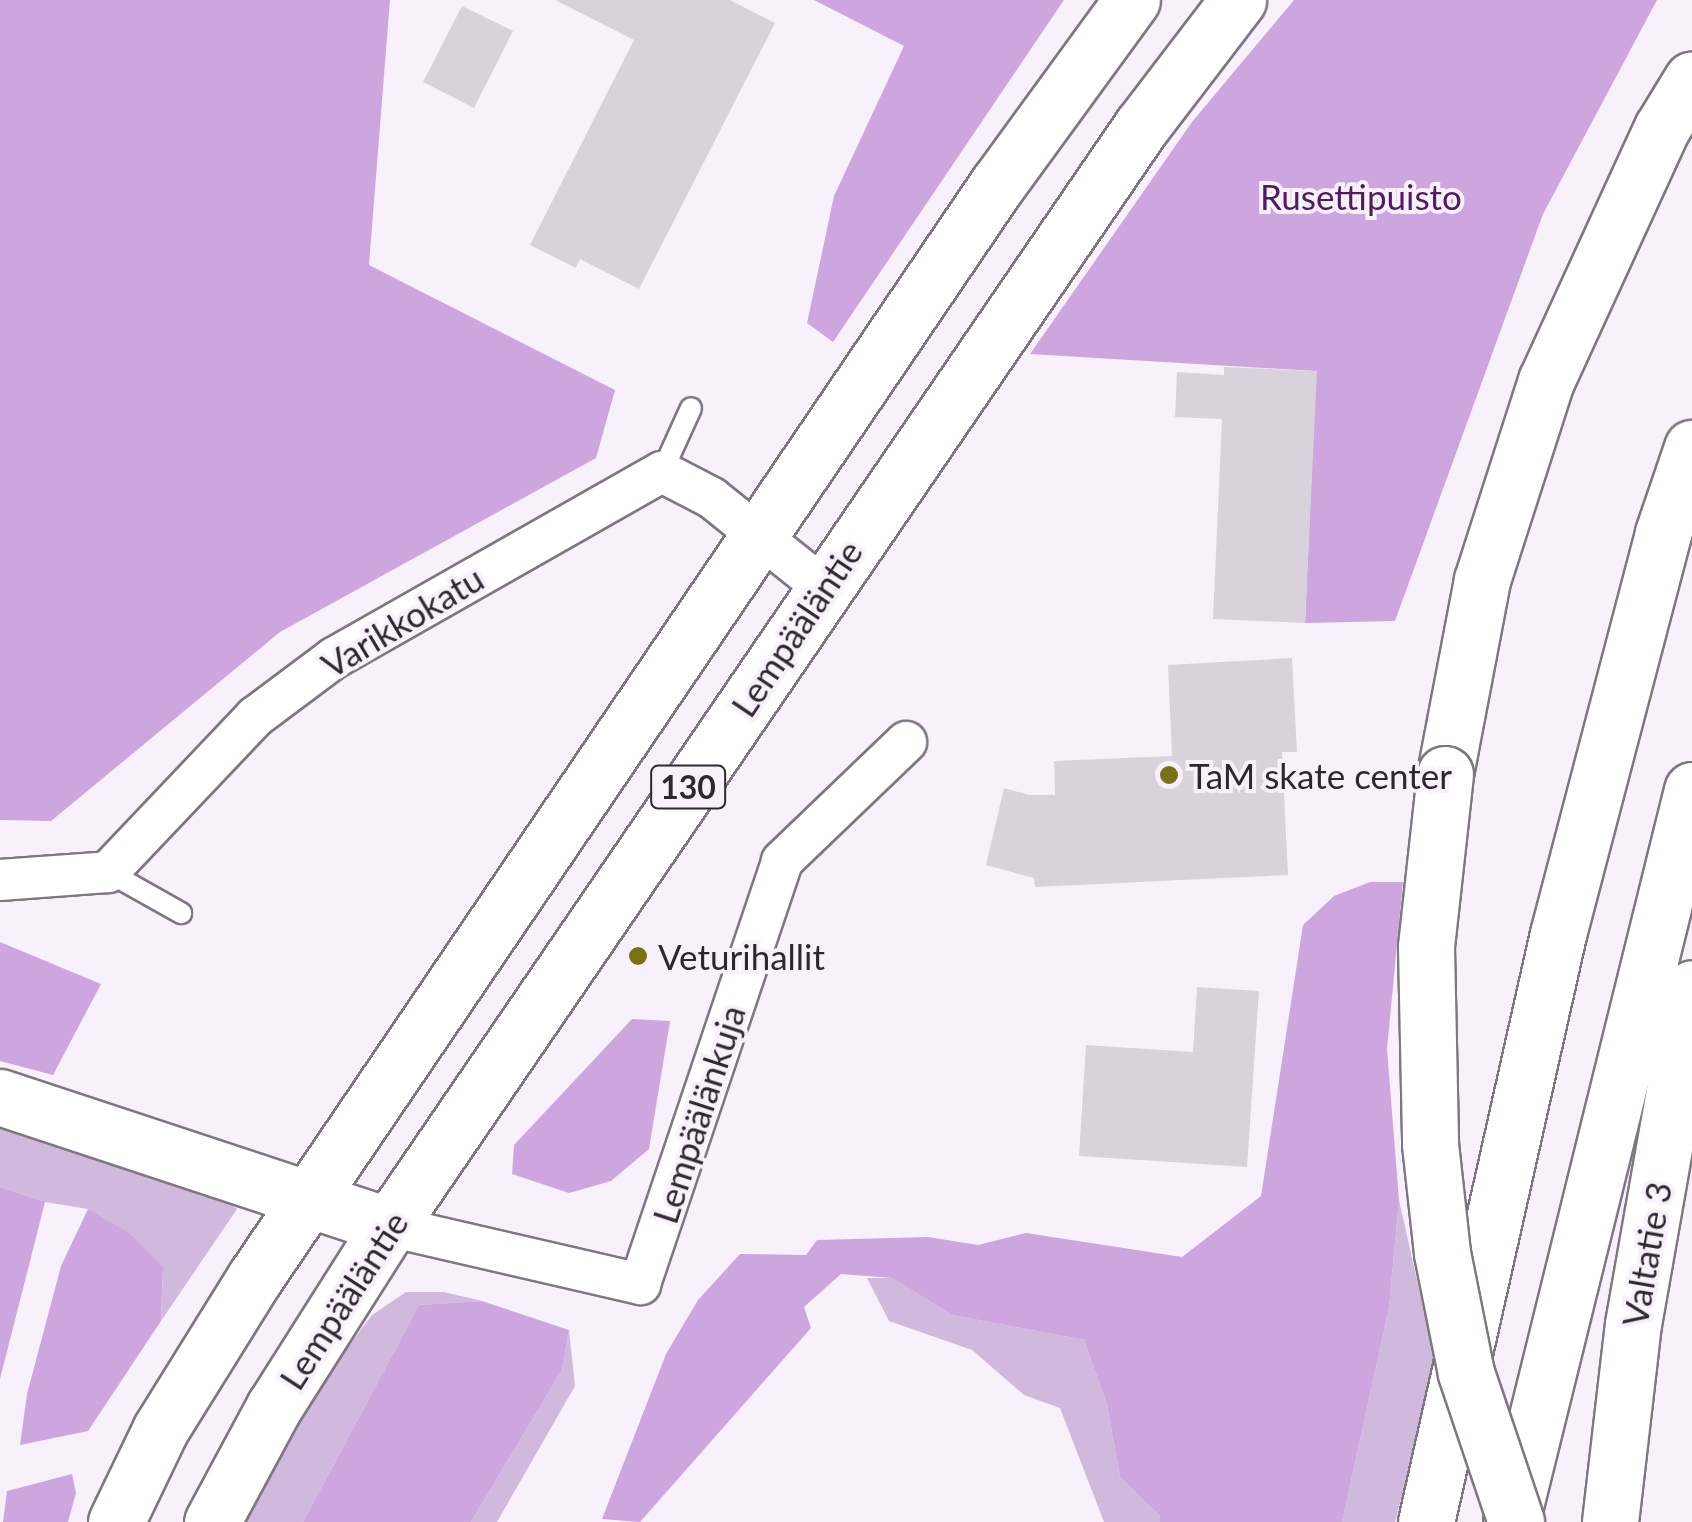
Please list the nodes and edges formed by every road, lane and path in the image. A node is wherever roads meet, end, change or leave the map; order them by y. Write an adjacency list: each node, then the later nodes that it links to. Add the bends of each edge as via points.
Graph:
1 (1132, 0): 7 (main road, 130, via 997,185)
2 (1238, 0): 8 (main road, Lempääläntie / 130, via 1141,127)
3 (1692, 79): 21 (main road, bridge, via 1631,193 1546,381 1482,580 1444,774 1426,947 1430,1144 1442,1253 1466,1373)
4 (691, 408): 6 (lane)
5 (1692, 448): 20 (main road, via 1663,532 1558,934)
6 (662, 472): 7 (street, via 712,498); 11 (street, Varikkokatu, via 318,670 255,716)
7 (760, 537): 8 (street); 16 (main road, 130)
8 (823, 587): 17 (main road, Lempääläntie / 130)
9 (906, 742): 17 (street, Lempäälänkuja, via 782,860 640,1284)
10 (1692, 790): 21 (main road)
11 (108, 872): 12 (street); 13 (lane)
12 (0, 880)
13 (181, 913)
14 (1692, 988): 22 (main road, Valtatie 3, via 1633,1324)
15 (0, 1097): 16 (main road)
16 (308, 1200): 17 (main road); 18 (main road, 130, via 160,1430)
17 (389, 1226): 19 (main road, Lempääläntie / 130, via 274,1407)
18 (116, 1522)
19 (212, 1522)
20 (1426, 1522)
21 (1514, 1522)
22 (1610, 1522)

